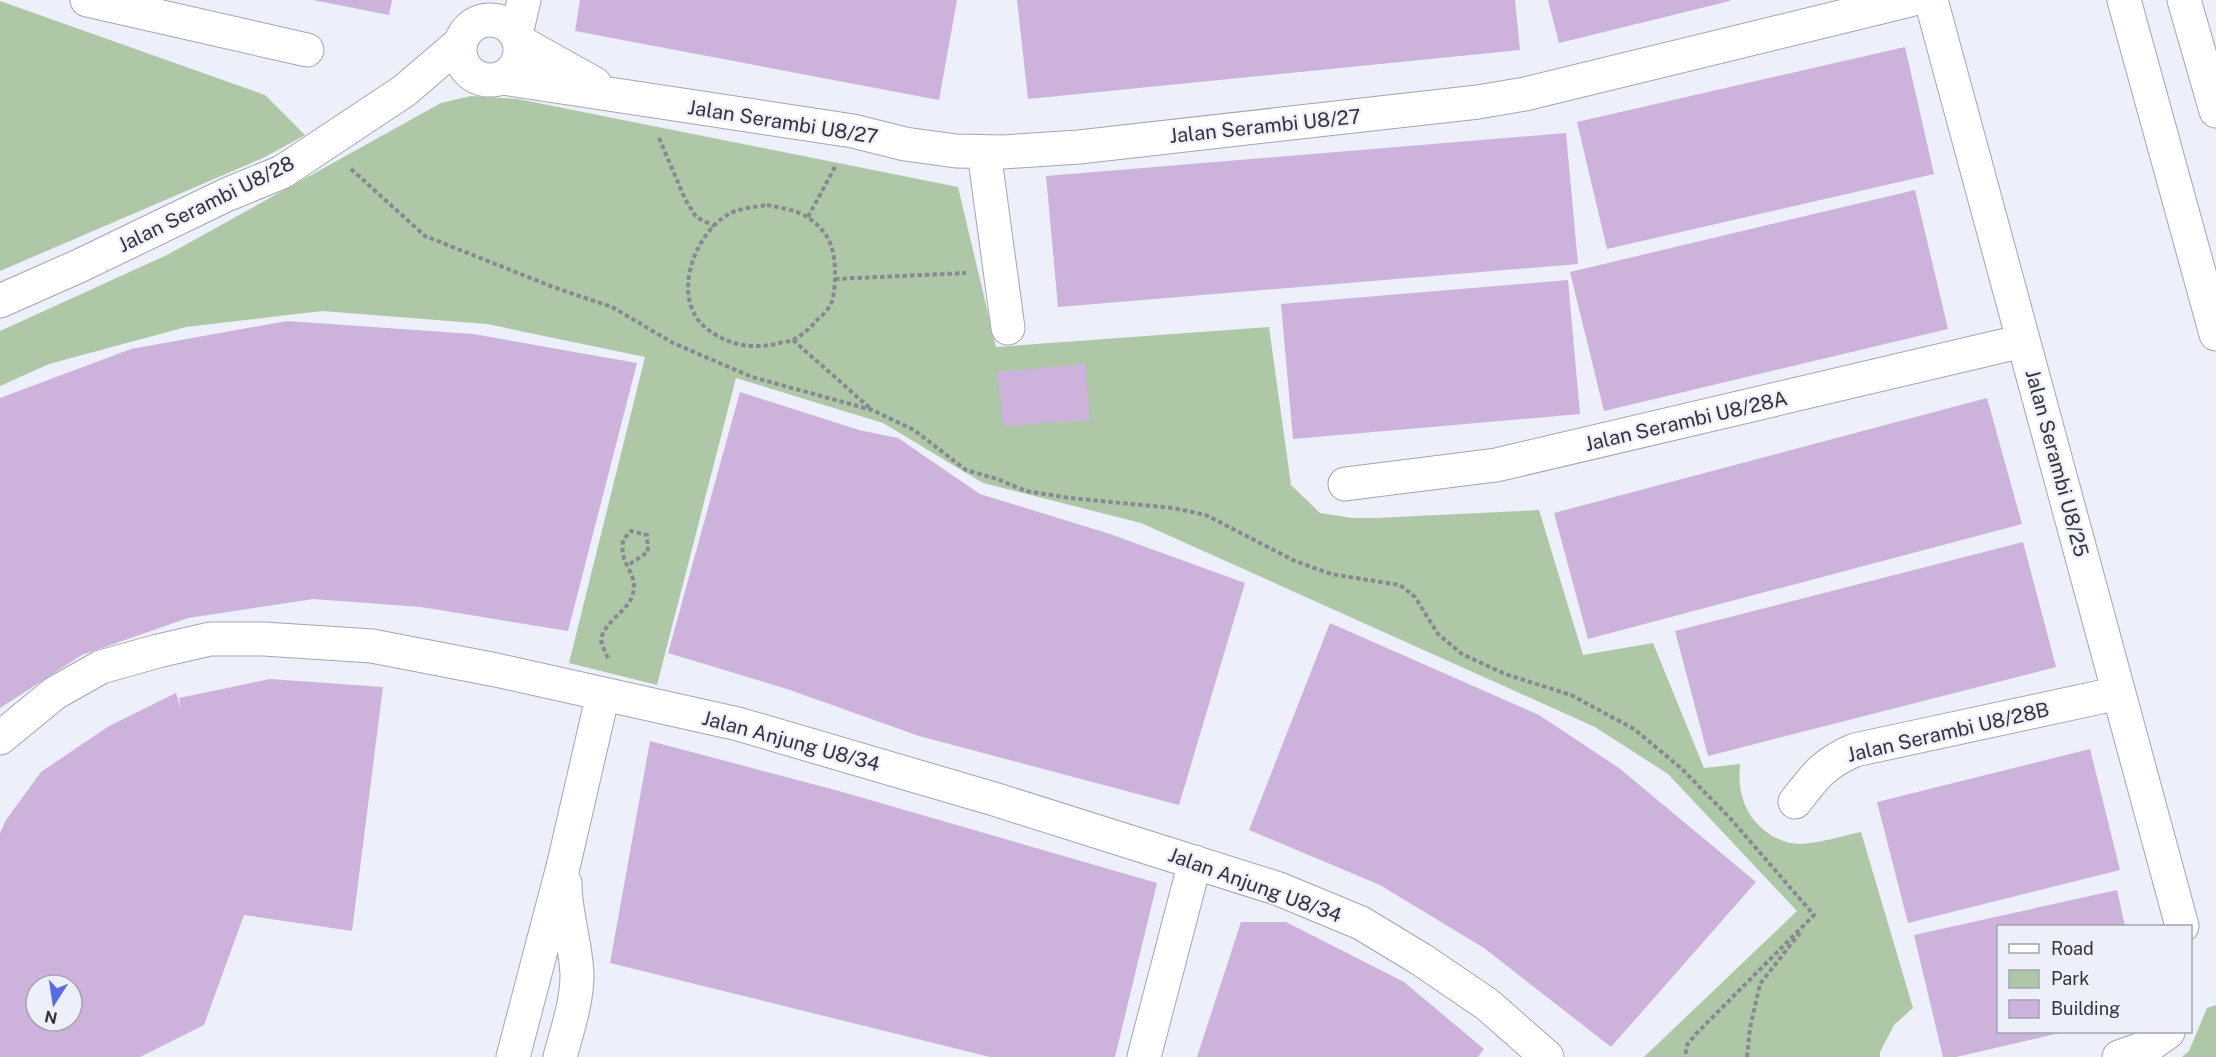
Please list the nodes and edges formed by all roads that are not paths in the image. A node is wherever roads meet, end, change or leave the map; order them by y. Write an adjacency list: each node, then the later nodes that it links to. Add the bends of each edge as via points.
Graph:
1 (87, 0): 10 (street)
2 (524, 0): 8 (street)
3 (1910, 0): 15 (street, Jalan Serambi U8/27, via 1479,102 1079,147)
4 (1931, 0): 19 (street, Jalan Serambi U8/25)
5 (2124, 0): 18 (street)
6 (2184, 0): 14 (street)
7 (488, 10): 8 (street, via 492,19 510,27); 9 (street, via 464,33)
8 (518, 38): 11 (street, via 520,59 510,74); 13 (street, Jalan Serambi U8/27)
9 (460, 43): 11 (street, via 468,71); 12 (street, Jalan Serambi U8/28)
10 (307, 50)
11 (490, 77): 12 (street, Jalan Serambi U8/28); 13 (street, Jalan Serambi U8/27)
12 (404, 91): 16 (street, Jalan Serambi U8/28, via 282,172)
13 (628, 97): 15 (street, Jalan Serambi U8/27, via 853,131 905,144)
14 (2216, 111)
15 (984, 152): 17 (street)
16 (0, 301)
17 (1008, 328)
18 (2216, 334)
19 (2023, 340): 20 (street, Jalan Serambi U8/28A, via 1496,465); 22 (street, Jalan Serambi U8/25)
20 (1345, 484)
21 (603, 693): 23 (street, Jalan Anjung U8/34, via 372,646 210,639 101,667 55,693); 25 (street, Jalan Anjung U8/34, via 738,724); 26 (street)
22 (2119, 693): 24 (street, Jalan Serambi U8/28B, via 1855,750 1834,759 1816,774); 27 (street, Jalan Serambi U8/25)
23 (0, 738)
24 (1795, 802)
25 (1195, 862): 31 (street); 32 (street, Jalan Anjung U8/34, via 1279,889 1361,923 1488,1005)
26 (564, 863): 29 (street); 30 (street, via 577,976)
27 (2181, 925)
28 (2167, 1033): 33 (street, via 2147,1047)
29 (513, 1057)
30 (560, 1057)
31 (1144, 1057)
32 (1547, 1057)
33 (2120, 1057)

